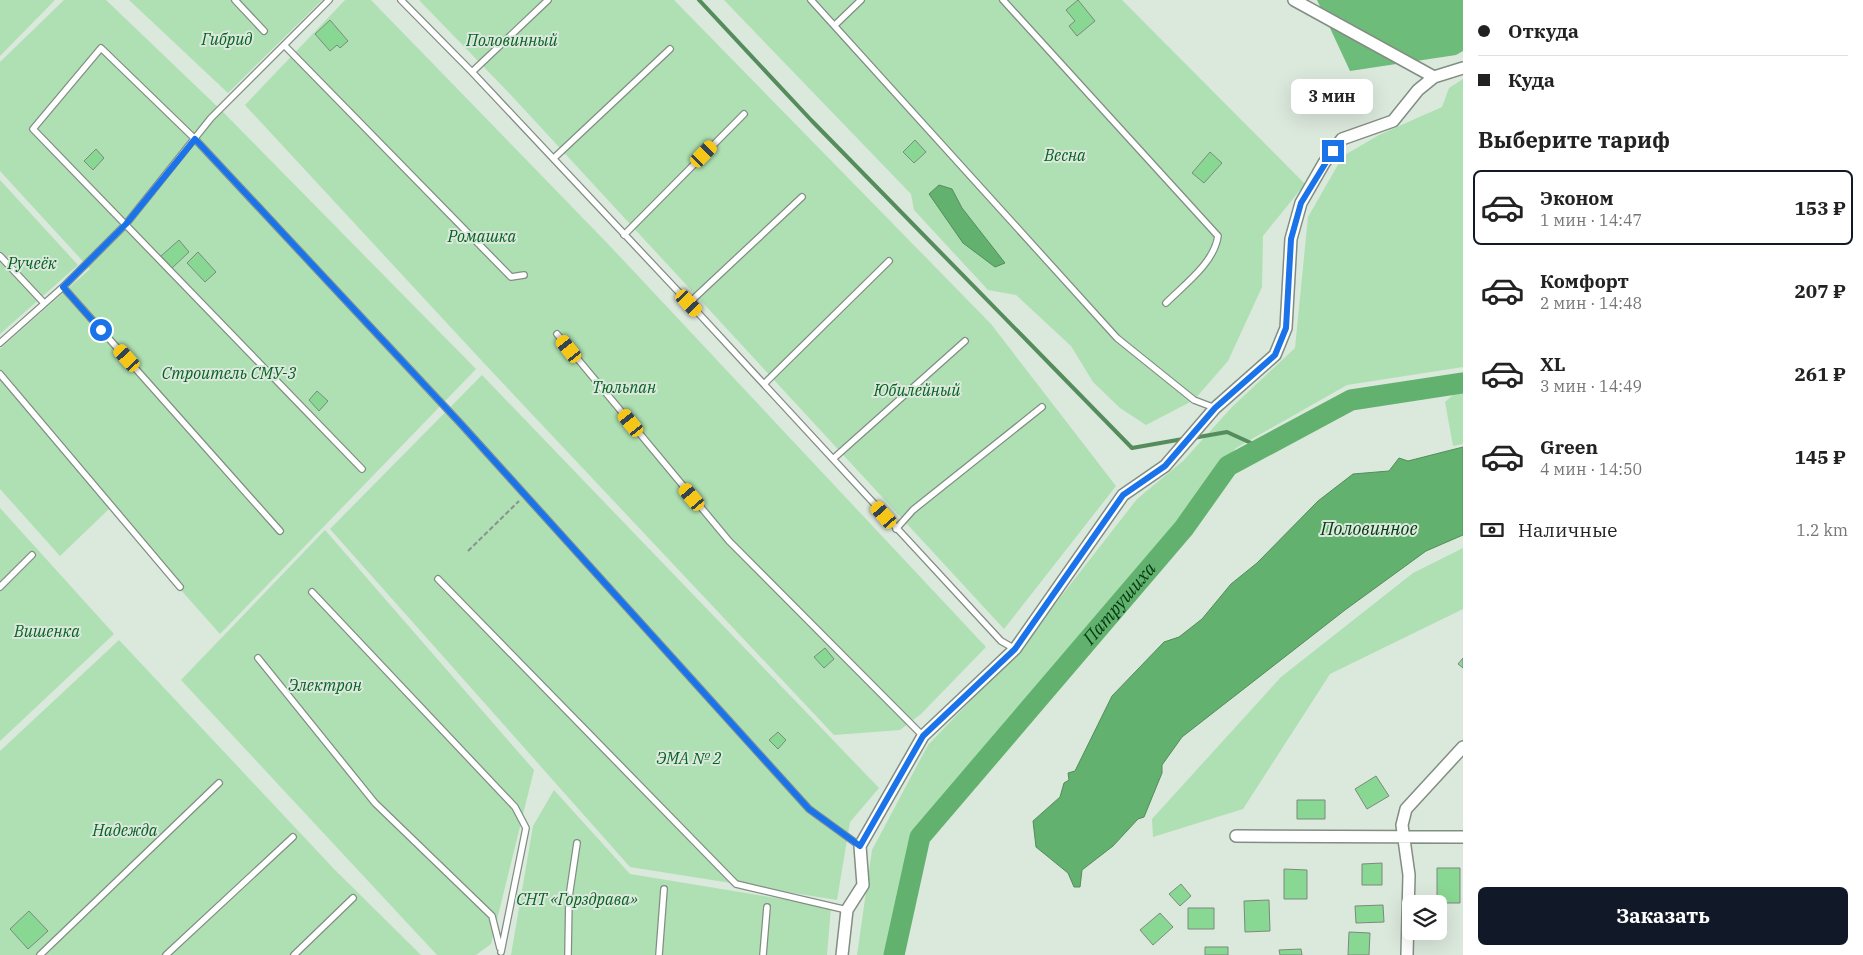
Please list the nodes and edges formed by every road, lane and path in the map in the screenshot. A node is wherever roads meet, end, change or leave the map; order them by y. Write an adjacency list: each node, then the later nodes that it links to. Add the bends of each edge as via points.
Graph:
1 (235, 0): 10 (lane)
2 (329, 0): 11 (lane)
3 (548, 0): 14 (lane)
4 (811, 0): 9 (lane)
5 (861, 0): 9 (lane)
6 (1004, 0): 28 (lane, via 1218,236 1216,247 1206,261)
7 (1294, 0): 15 (street)
8 (404, 1): 14 (lane)
9 (835, 25): 35 (lane, via 1118,338 1194,400)
10 (264, 31)
11 (285, 46): 17 (lane, via 211,118); 24 (lane, via 511,277)
12 (670, 49): 18 (lane)
13 (1463, 68): 15 (street)
14 (472, 72): 18 (lane)
15 (1434, 77): 35 (street, via 1418,90 1393,121 1342,139 1324,163 1301,203 1291,239 1286,328 1275,355)
16 (744, 114): 21 (lane)
17 (195, 139): 20 (lane); 20 (lane, via 101,48 33,129); 38 (lane)
18 (554, 158): 21 (lane)
19 (802, 197): 27 (lane)
20 (126, 224): 25 (lane); 37 (lane)
21 (624, 235): 27 (lane)
22 (0, 256): 26 (lane)
23 (889, 261): 33 (lane)
24 (524, 275)
25 (63, 287): 26 (lane); 40 (lane)
26 (44, 303): 31 (lane)
27 (689, 303): 33 (lane)
28 (1166, 303)
29 (557, 334): 49 (lane, via 728,541)
30 (965, 341): 36 (lane)
31 (0, 343)
32 (0, 374): 45 (lane)
33 (764, 384): 36 (lane)
34 (1042, 407): 39 (lane, via 913,510)
35 (1215, 408): 47 (street, via 1165,466 1123,495)
36 (834, 458): 39 (lane)
37 (362, 469)
38 (525, 496): 41 (path); 57 (lane, via 809,809)
39 (896, 529): 47 (lane, via 1001,641)
40 (280, 531)
41 (468, 551)
42 (32, 555): 44 (lane)
43 (438, 579): 61 (lane, via 736,884)
44 (0, 587)
45 (180, 587)
46 (312, 592): 62 (lane, via 515,807 526,828)
47 (1015, 649): 49 (street)
48 (258, 658): 62 (lane, via 375,803 492,916)
49 (923, 736): 57 (street)
50 (1463, 746): 53 (street, via 1406,809)
51 (219, 783): 63 (lane)
52 (1236, 836): 53 (street)
53 (1403, 836): 55 (street); 70 (street, via 1409,875)
54 (293, 837): 64 (lane)
55 (1463, 837)
56 (577, 843): 66 (lane, via 569,897)
57 (860, 846): 61 (street, via 862,885)
58 (664, 890): 67 (lane)
59 (353, 898): 65 (lane)
60 (767, 907): 68 (lane)
61 (847, 910): 69 (street)
62 (501, 953)
63 (40, 955)
64 (166, 955)
65 (294, 955)
66 (568, 955)
67 (659, 955)
68 (763, 955)
69 (842, 955)
70 (1408, 955)

